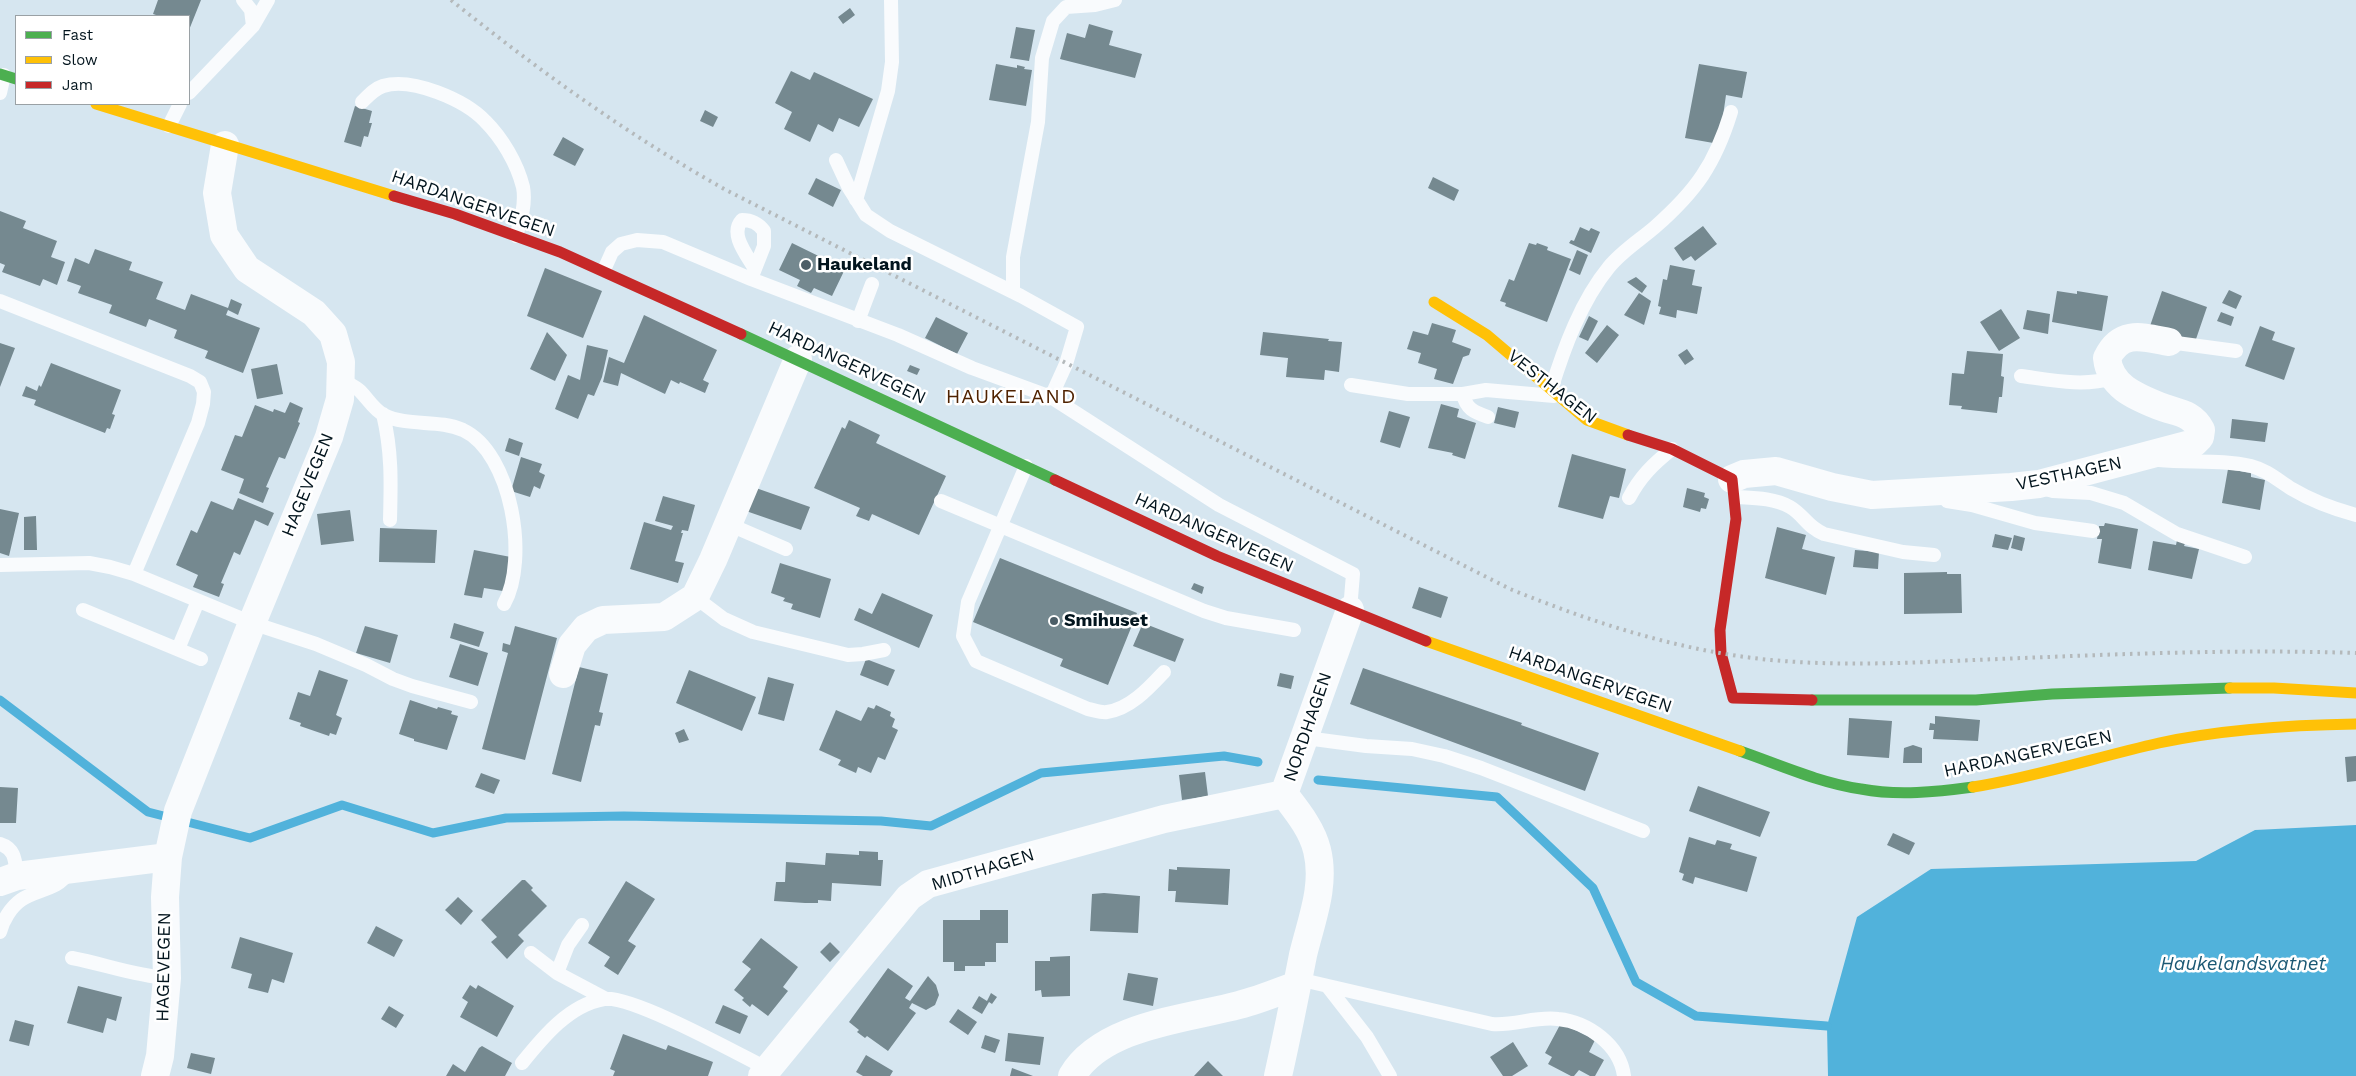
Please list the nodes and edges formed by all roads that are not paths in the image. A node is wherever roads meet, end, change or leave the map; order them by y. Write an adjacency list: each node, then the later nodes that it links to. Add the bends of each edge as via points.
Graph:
1 (243, 0): 5 (lane, via 251,10)
2 (268, 0): 5 (lane)
3 (891, 0): 16 (lane, via 892,62 888,91)
4 (1115, 0): 20 (lane, via 1095,6 1066,7 1053,21 1042,58 1038,122 1013,258)
5 (253, 26): 7 (lane)
6 (7, 76): 8 (lane)
7 (190, 92)
8 (0, 93)
9 (362, 102): 17 (lane, via 371,92 384,86 403,84 460,102 484,120 504,147 523,189 522,218)
10 (99, 105): 13 (main road, HARDANGERVEGEN)
11 (180, 105): 13 (lane)
12 (1731, 112): 32 (lane, via 1716,154 1701,180 1683,202 1609,267 1589,298 1570,338)
13 (169, 126): 14 (main road, HARDANGERVEGEN)
14 (225, 145): 17 (main road, HARDANGERVEGEN, via 455,214); 29 (street, HAGEVEGEN, via 217,193 224,235 247,269 314,313 333,334 341,362)
15 (836, 160): 16 (lane)
16 (856, 200): 20 (lane, via 866,215 890,231)
17 (516, 236): 18 (main road, HARDANGERVEGEN)
18 (604, 270): 23 (lane, via 612,252 621,244 637,240 663,242 753,274); 26 (main road, HARDANGERVEGEN)
19 (872, 284): 23 (lane)
20 (1013, 292): 33 (lane, via 1077,327 1066,364)
21 (0, 301): 53 (lane, via 200,382 204,392 198,423)
22 (1434, 302): 32 (main road, VESTHAGEN, via 1487,335)
23 (858, 320): 33 (lane)
24 (2170, 342): 25 (lane); 28 (street, via 2146,337 2119,341 2107,358)
25 (2236, 351)
26 (798, 359): 38 (main road, HARDANGERVEGEN); 46 (street)
27 (2021, 376): 28 (lane, via 2083,383)
28 (2113, 378): 37 (street, VESTHAGEN, via 2159,406 2196,420 2202,430 2194,443)
29 (340, 380): 34 (lane, via 358,390); 59 (street, HAGEVEGEN, via 340,399 329,437)
30 (1351, 386): 31 (lane, via 1408,394)
31 (1462, 394): 32 (lane, via 1486,390); 35 (lane, via 1465,405)
32 (1555, 394): 36 (main road, VESTHAGEN, via 1587,420)
33 (1051, 397): 58 (lane, via 1219,505 1353,574)
34 (383, 414): 45 (lane, via 392,466); 56 (lane, via 394,419 443,424 462,430 478,439 489,452 503,478 517,540 512,585)
35 (1488, 417)
36 (1672, 449): 40 (main road, VESTHAGEN); 42 (lane, via 1640,477)
37 (2140, 458): 39 (street, VESTHAGEN); 44 (lane, via 2252,466 2328,507)
38 (1026, 466): 47 (lane); 58 (main road, HARDANGERVEGEN, via 1217,556)
39 (2039, 484): 41 (street, VESTHAGEN); 51 (lane, via 2053,491 2091,493 2124,504 2177,534)
40 (1734, 488): 41 (street, VESTHAGEN, via 1744,474 1776,471 1857,493 1900,495); 50 (lane, via 1790,507 1813,529 1824,534 1903,552); 66 (main road, via 1736,519 1720,630 1721,653 1733,698 1976,700 2188,688 2274,688)
41 (1925, 492): 48 (lane, via 1935,500 1972,505 2035,523)
42 (1629, 498)
43 (942, 501): 47 (lane)
44 (2356, 515)
45 (390, 520)
46 (728, 524): 49 (lane); 54 (street)
47 (1000, 526): 60 (lane, via 1204,611 1233,620); 64 (lane, via 968,602 963,636 976,662 1088,709 1106,713 1121,708 1144,693)
48 (2092, 531)
49 (786, 548)
50 (1934, 555)
51 (2245, 557)
52 (0, 565): 53 (lane, via 89,563)
53 (134, 574): 55 (lane)
54 (695, 597): 62 (lane, via 724,619 753,632 848,655); 65 (street, via 664,617 603,620 586,628 572,645)
55 (198, 601): 59 (lane); 61 (lane)
56 (504, 604)
57 (83, 610): 61 (lane)
58 (1350, 610): 68 (main road, HARDANGERVEGEN, via 1432,643 1789,769 1828,782 1877,791 1934,791 1988,783 2141,747 2234,730); 69 (street, NORDHAGEN)
59 (252, 623): 67 (lane, via 358,661 412,686); 72 (street, HAGEVEGEN)
60 (1294, 630)
61 (178, 649): 63 (lane)
62 (884, 650)
63 (201, 659)
64 (1164, 672)
65 (563, 674)
66 (2356, 693)
67 (471, 702)
68 (2356, 724)
69 (1306, 738): 70 (street, NORDHAGEN); 71 (lane, via 1412,749 1444,756)
70 (1284, 794): 82 (street, NORDHAGEN, via 1308,828 1317,849 1320,870 1319,894); 86 (street, MIDTHAGEN, via 1164,819 928,884 909,897)
71 (1643, 831)
72 (173, 834): 74 (street); 81 (street, HAGEVEGEN, via 165,897)
73 (0, 844): 75 (lane, via 14,856)
74 (69, 870): 75 (street); 77 (lane, via 59,883 22,899 9,913)
75 (8, 879)
76 (582, 925): 80 (lane, via 568,945)
77 (0, 932)
78 (531, 953): 80 (lane)
79 (72, 958): 81 (lane)
80 (557, 974): 84 (lane)
81 (167, 978): 87 (street, HAGEVEGEN, via 160,1056)
82 (1298, 982): 83 (lane); 88 (street, via 1242,1004 1128,1033 1099,1049 1076,1068); 89 (street, NORDHAGEN)
83 (1328, 987): 90 (lane, via 1367,1037); 91 (lane, via 1492,1024 1547,1019 1569,1021 1606,1041 1616,1052)
84 (606, 999): 85 (lane, via 588,1004 566,1017 543,1036); 86 (lane, via 665,1018)
85 (522, 1063)
86 (771, 1071)
87 (155, 1076)
88 (1072, 1076)
89 (1278, 1076)
90 (1390, 1076)
91 (1624, 1076)

